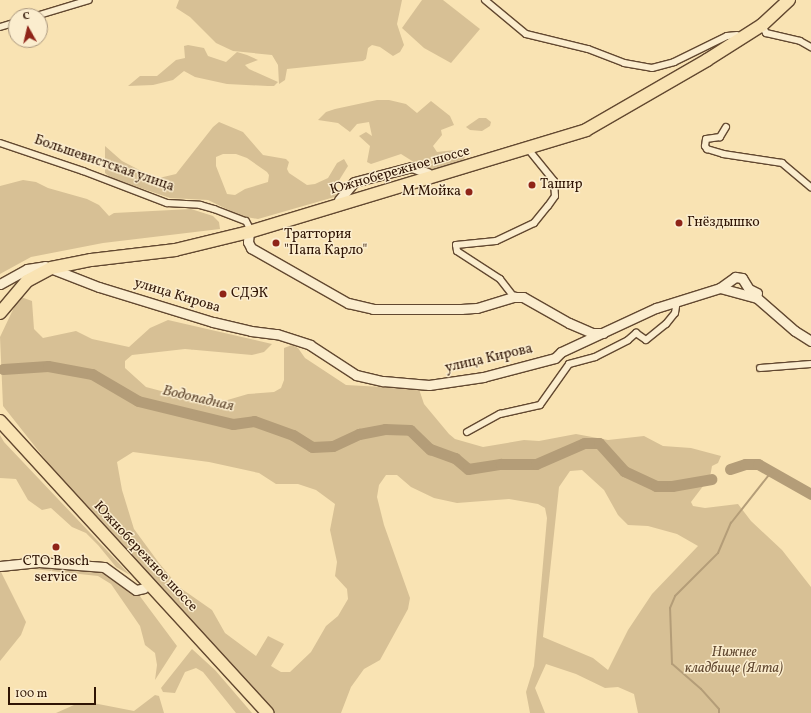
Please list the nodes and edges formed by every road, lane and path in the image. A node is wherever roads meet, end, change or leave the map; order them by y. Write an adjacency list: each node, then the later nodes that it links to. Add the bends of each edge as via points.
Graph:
1 (89, 0): 5 (street)
2 (485, 0): 7 (street, via 526,34 588,49 624,63 652,68 674,62 727,36)
3 (789, 0): 6 (highway, Южнобережное шоссе)
4 (779, 4): 7 (highway, Южнобережное шоссе)
5 (48, 12)
6 (763, 30): 8 (street); 11 (highway, Южнобережное шоссе, via 586,130)
7 (737, 35): 13 (highway, Южнобережное шоссе, via 583,127)
8 (811, 47)
9 (726, 127): 12 (street, via 720,137 706,139 707,149 782,163)
10 (0, 144): 13 (street, Большевистская улица, via 83,171 167,203 200,205)
11 (528, 149): 13 (highway, Южнобережное шоссе); 18 (street, via 554,181 555,196 548,206 534,223 496,241 456,245 457,251 500,279)
12 (811, 187)
13 (248, 226): 14 (highway, Южнобережное шоссе, via 180,245 94,256); 14 (highway, Южнобережное шоссе, via 175,250); 18 (main road, via 248,242 251,248 328,294 361,306 373,309 461,309 477,308)
14 (47, 267): 15 (main road, via 27,269); 20 (highway, Южнобережное шоссе, via 25,280); 21 (highway, Южнобережное шоссе, via 27,282); 25 (main road, улица Кирова, via 99,287 214,322 277,334 310,345 356,375 383,381 429,385 458,382 555,358)
15 (0, 284)
16 (720, 288): 17 (main road, улица Кирова); 17 (main road, via 735,277 744,279); 19 (main road, улица Кирова)
17 (748, 291): 24 (main road)
18 (514, 297): 22 (main road, via 534,302)
19 (676, 301): 23 (main road, улица Кирова); 29 (street, via 674,313 666,324 646,340 636,332 628,340 595,357 569,364 540,405 500,414)
20 (0, 307)
21 (0, 313)
22 (569, 323): 23 (main road, via 592,333); 25 (main road, via 581,332 581,340)
23 (606, 332): 25 (main road, улица Кирова)
24 (811, 339)
25 (561, 352)
26 (811, 364): 27 (street)
27 (760, 368)
28 (1, 426): 31 (highway, Южнобережное шоссе); 31 (highway, Южнобережное шоссе, via 23,447)
29 (467, 432)
30 (0, 566): 31 (main road, via 39,562 104,567 136,590)
31 (147, 586): 32 (highway, Южнобережное шоссе)
32 (244, 691): 33 (highway, Южнобережное шоссе); 34 (highway, Южнобережное шоссе)
33 (260, 713)
34 (268, 713)

